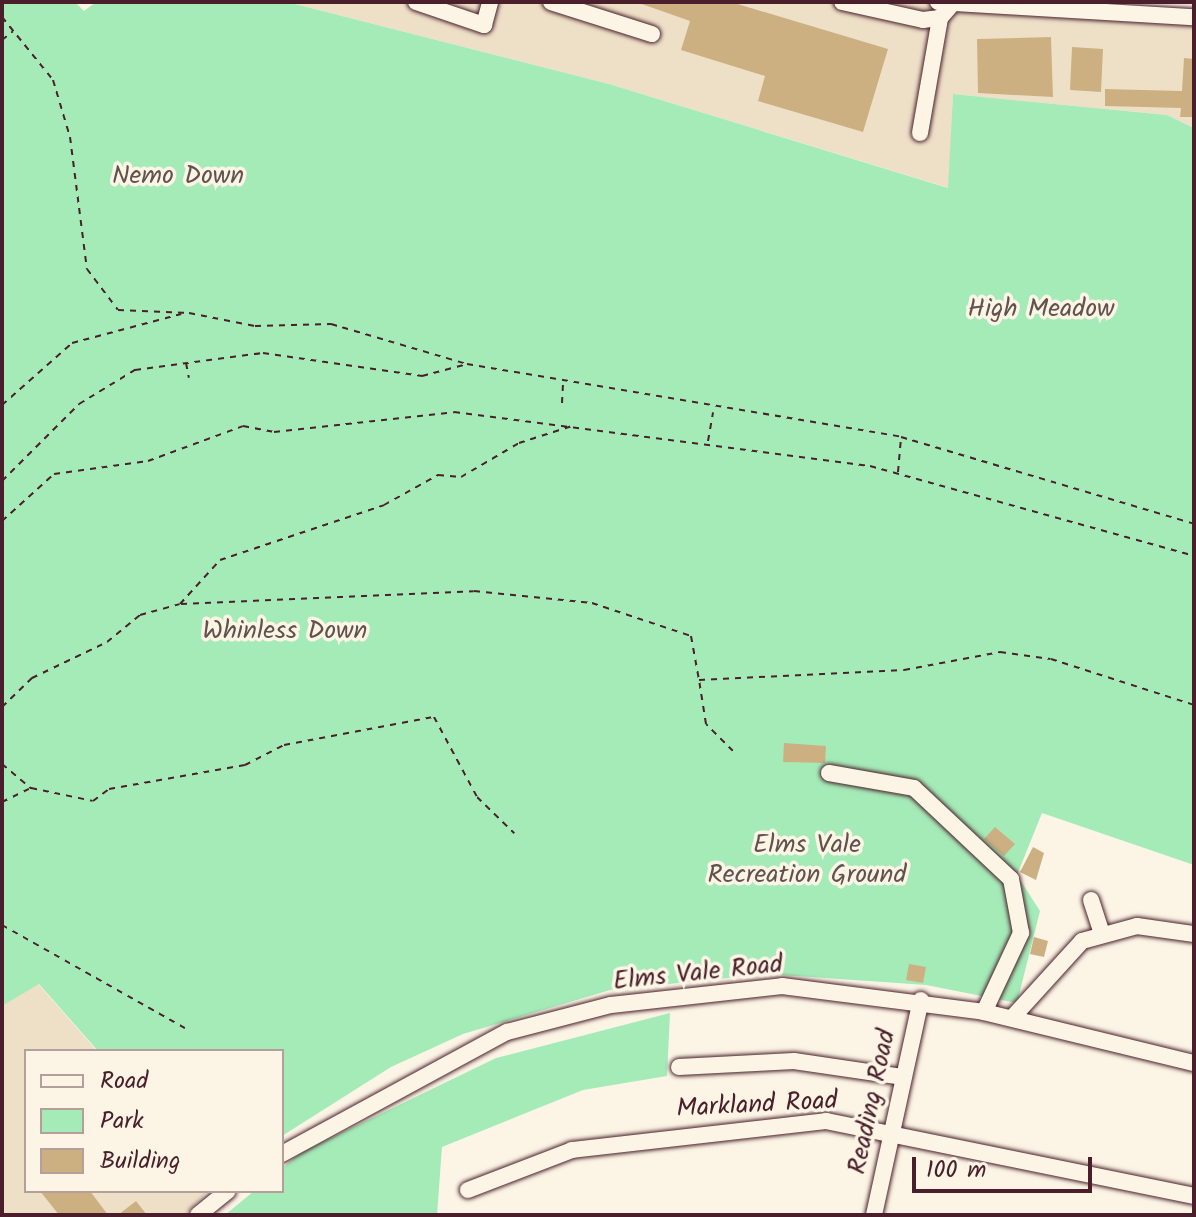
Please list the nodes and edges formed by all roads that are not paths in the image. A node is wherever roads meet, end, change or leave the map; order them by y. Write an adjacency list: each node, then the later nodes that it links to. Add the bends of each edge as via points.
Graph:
1 (416, 2): 2 (street, via 484,25)
2 (490, 2)
3 (551, 2): 7 (street)
4 (842, 2): 5 (street)
5 (943, 8): 6 (street); 8 (street)
6 (1194, 17)
7 (652, 34)
8 (920, 133)
9 (829, 773): 14 (street, via 914,788 1011,879 1021,933)
10 (1091, 900): 11 (street)
11 (1102, 933): 12 (street, via 1137,926); 15 (street, via 1064,953)
12 (1194, 934)
13 (921, 1000): 14 (street, Elms Vale Road); 18 (street, Reading Road); 20 (street, Elms Vale Road, via 782,986 611,1005 507,1032 454,1055)
14 (984, 1012): 15 (street, Elms Vale Road)
15 (1012, 1018): 16 (street, Elms Vale Road)
16 (1194, 1063)
17 (679, 1067): 18 (street, via 794,1061)
18 (902, 1077): 19 (street, Reading Road)
19 (891, 1130): 21 (street, Markland Road, via 826,1121 673,1134 572,1150); 23 (street, Markland Road); 25 (street, Reading Road)
20 (284, 1153)
21 (468, 1190)
22 (225, 1193): 24 (street)
23 (1194, 1196)
24 (199, 1209)
25 (874, 1215)

